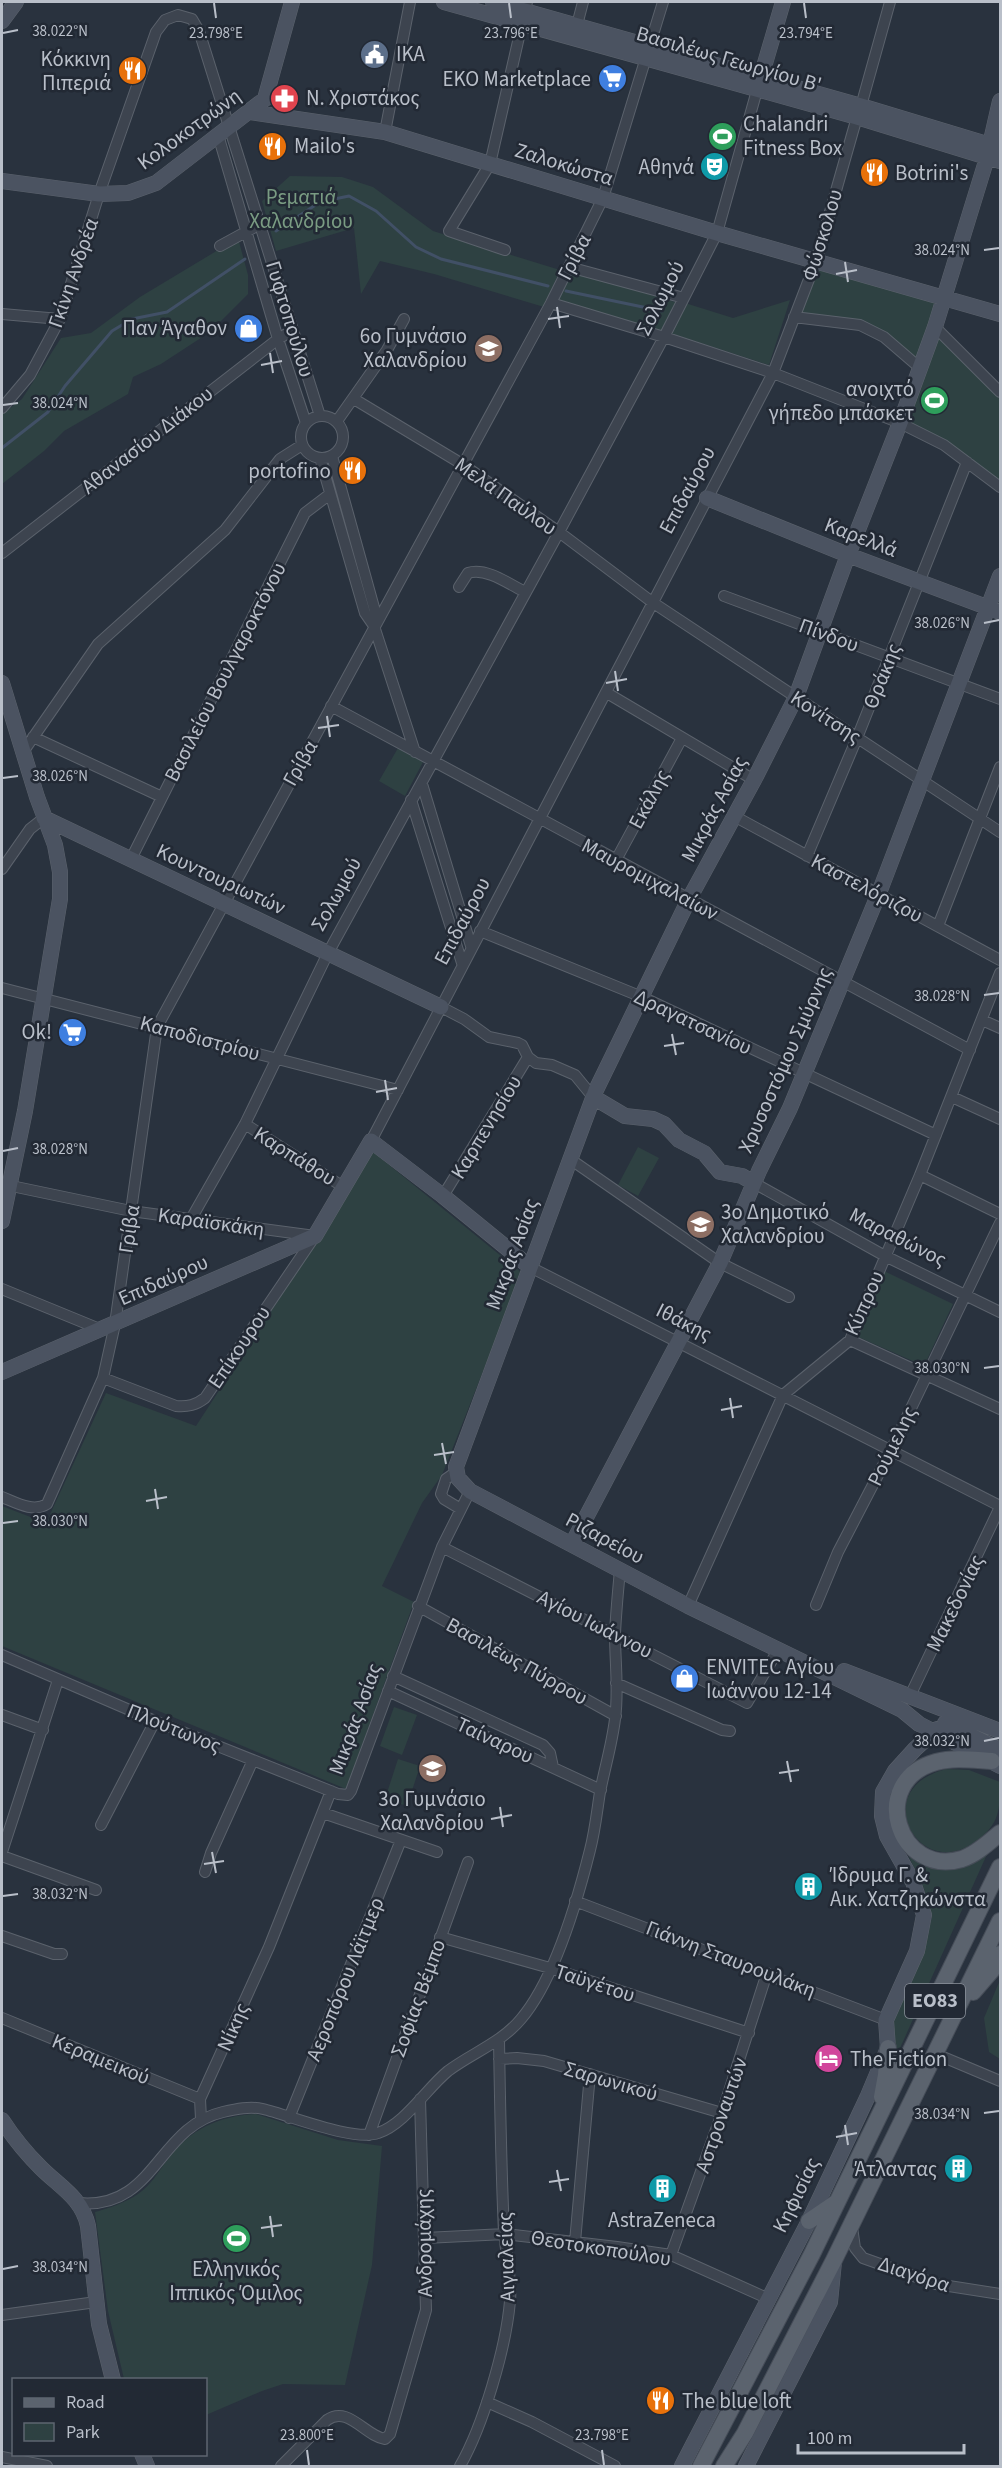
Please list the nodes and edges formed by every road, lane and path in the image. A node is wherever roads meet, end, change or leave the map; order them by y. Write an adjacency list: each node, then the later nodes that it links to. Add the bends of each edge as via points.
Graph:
1 (16, 2): 11 (street)
2 (292, 2): 18 (street, Κολοκοτρώνη, via 265,99)
3 (410, 2): 20 (street)
4 (444, 2): 10 (street, Βασιλέως Γεωργίου Β')
5 (493, 2): 10 (street, Βασιλέως Γεωργίου Β')
6 (583, 2): 12 (street)
7 (663, 2): 14 (street, Γρίβα)
8 (783, 2): 15 (street, Σολωμού)
9 (890, 2): 17 (street, Φώσκολου)
10 (525, 12): 12 (street, Βασιλέως Γεωργίου Β'); 14 (street, Βασιλέως Γεωργίου Β'); 22 (street)
11 (2, 21)
12 (577, 25): 14 (street, Βασιλέως Γεωργίου Β')
13 (160, 26): 19 (street, Γυφτοπούλου, via 176,15 195,22); 24 (street, Γκίνη Ανδρέα)
14 (649, 52): 15 (street, Βασιλέως Γεωργίου Β'); 25 (street, Γρίβα)
15 (759, 83): 17 (street, Βασιλέως Γεωργίου Β'); 28 (street, Σολωμού)
16 (1000, 101): 21 (street, Μικράς Ασίας)
17 (859, 111): 21 (street, Βασιλέως Γεωργίου Β'); 31 (street, Φώσκολου)
18 (250, 112): 19 (street, Κολοκοτρώνη); 20 (street, Ζαλοκώστα)
19 (223, 130): 24 (street, Κολοκοτρώνη, via 156,183 128,193); 26 (street, Γυφτοπούλου); 27 (street, Γυφτοπούλου)
20 (385, 132): 22 (street, Ζαλοκώστα)
21 (995, 153): 34 (street, Μικράς Ασίας)
22 (490, 164): 25 (street, Ζαλοκώστα); 30 (street, via 449,231)
23 (2, 181): 24 (street, Κολοκοτρώνη)
24 (99, 194): 39 (street, Γκίνη Ανδρέα)
25 (603, 198): 28 (street, Ζαλοκώστα); 32 (street, Γρίβα)
26 (261, 224): 27 (street); 42 (street, Γυφτοπούλου)
27 (246, 231): 29 (street); 44 (street, Γυφτοπούλου)
28 (717, 233): 31 (street, Ζαλοκώστα); 33 (street, Σολωμού)
29 (220, 246)
30 (505, 250)
31 (816, 261): 34 (street, Ζαλοκώστα); 38 (street, Φώσκολου)
32 (569, 267): 33 (street); 35 (street, Γρίβα)
33 (684, 298): 43 (street, Σολωμού)
34 (944, 298): 37 (street, Ζαλοκώστα); 41 (street, Μικράς Ασίας)
35 (551, 303): 43 (street); 58 (street, Γρίβα)
36 (2, 314): 39 (street)
37 (1000, 314)
38 (794, 317): 45 (street, via 860,325 884,337); 46 (street, Επιδαύρου)
39 (60, 319): 49 (street, Γκίνη Ανδρέα, via 30,375)
40 (404, 319): 48 (street)
41 (935, 327): 45 (street, Μικράς Ασίας); 47 (street)
42 (293, 330): 44 (street, Αθανασίου Διάκου); 50 (street, Γυφτοπούλου)
43 (664, 337): 46 (street); 62 (street, Σολωμού)
44 (279, 339): 52 (street, Γυφτοπούλου); 63 (street, Αθανασίου Διάκου)
45 (920, 368): 53 (street, Μικράς Ασίας)
46 (773, 373): 53 (street); 61 (street, Επιδαύρου)
47 (1000, 392)
48 (354, 399): 51 (street); 58 (street, Μελά Παύλου)
49 (2, 408)
50 (320, 416): 51 (street); 52 (street)
51 (337, 421): 55 (street, via 343,441)
52 (306, 423): 54 (street, Γυφτοπούλου, via 301,433)
53 (900, 423): 57 (street); 64 (street, Μικράς Ασίας)
54 (302, 445): 56 (street, via 309,454); 82 (street, via 280,459 225,531 98,644)
55 (332, 456): 56 (street); 72 (street, via 375,611)
56 (320, 458): 60 (street)
57 (967, 462): 59 (street); 66 (street, Θράκης)
58 (462, 464): 62 (street, Μελά Παύλου); 72 (street, Γρίβα)
59 (1000, 487)
60 (330, 494): 72 (street, via 365,613); 92 (street, Βασιλείου Βουλγαροκτόνου, via 305,513)
61 (707, 498): 64 (street, Καρελλά); 70 (street, Επιδαύρου)
62 (559, 532): 68 (street, Σολωμού); 70 (street, Μελά Παύλου)
63 (2, 553)
64 (848, 555): 66 (street, Καρελλά); 73 (street, Μικράς Ασίας)
65 (1000, 576): 71 (street, Χρυσοστόμου Σμύρνης)
66 (919, 581): 71 (street, Καρελλά); 74 (street, Θράκης)
67 (459, 587): 68 (street, via 468,573 476,571)
68 (525, 592): 87 (street, Σολωμού)
69 (724, 596): 73 (street, Πίνδου)
70 (652, 602): 77 (street, Επιδαύρου); 78 (street, Κονίτσης)
71 (994, 610): 76 (street, Χρυσοστόμου Σμύρνης)
72 (374, 626): 80 (street, Γρίβα); 86 (street)
73 (820, 632): 74 (street, Πίνδου); 78 (street, Μικράς Ασίας)
74 (889, 658): 76 (street, Πίνδου); 84 (street, Θράκης)
75 (2, 683): 81 (street)
76 (959, 684): 79 (street, Πίνδου); 90 (street, Χρυσοστόμου Σμύρνης)
77 (607, 693): 83 (street); 97 (street, Επιδαύρου)
78 (796, 697): 84 (street, Κονίτσης); 89 (street, Μικράς Ασίας)
79 (1000, 699)
80 (332, 706): 86 (street, Μαυρομιχαλαίων); 105 (street, Γρίβα)
81 (5, 708): 85 (street)
82 (33, 737): 85 (street); 92 (street)
83 (682, 738): 89 (street); 101 (street, Εκάλης)
84 (857, 738): 90 (street, Κονίτσης); 99 (street, Θράκης)
85 (23, 752): 95 (street)
86 (415, 752): 87 (street, Μαυρομιχαλαίων)
87 (434, 762): 91 (street, Σολωμού); 97 (street, Μαυρομιχαλαίων)
88 (1000, 767): 96 (street)
89 (754, 780): 94 (street, Μικράς Ασίας)
90 (922, 781): 96 (street, Κονίτσης); 103 (street, Χρυσοστόμου Σμύρνης)
91 (422, 783): 93 (street, Σολωμού); 108 (street)
92 (162, 797): 100 (street, Βασιλείου Βουλγαροκτόνου)
93 (411, 800): 109 (street, Σολωμού); 111 (street)
94 (734, 816): 99 (street, Καστελόριζου); 104 (street, Μικράς Ασίας)
95 (44, 818): 100 (street, Κουντουριωτών); 102 (street, via 30,829); 115 (street, via 60,872 60,899)
96 (980, 819): 98 (street, Κονίτσης); 106 (street)
97 (541, 820): 101 (street, Μαυρομιχαλαίων); 107 (street, Επιδαύρου)
98 (1000, 832)
99 (807, 856): 103 (street, Καστελόριζου)
100 (131, 859): 105 (street, Κουντουριωτών)
101 (616, 860): 104 (street, Μαυρομιχαλαίων)
102 (2, 869)
103 (879, 893): 106 (street, Καστελόριζου); 113 (street, Χρυσοστόμου Σμύρνης)
104 (689, 899): 113 (street, Μαυρομιχαλαίων); 116 (street, Μικράς Ασίας)
105 (224, 904): 109 (street, Κουντουριωτών); 119 (street, Γρίβα)
106 (938, 926): 110 (street, Καστελόριζου)
107 (480, 931): 108 (street, Επιδαύρου); 116 (street, Δραγατσανίου)
108 (471, 946): 111 (street, Επιδαύρου)
109 (328, 953): 117 (street, Κουντουριωτών); 123 (street, Σολωμού)
110 (1000, 960)
111 (462, 963): 117 (street, Επιδαύρου)
112 (1000, 973): 118 (street, Κύπρου)
113 (842, 982): 121 (street, Μαυρομιχαλαίων); 124 (street, Χρυσοστόμου Σμύρνης)
114 (2, 988): 115 (street, Καποδιστρίου)
115 (45, 998): 119 (street, Καποδιστρίου); 135 (street, via 25,1111)
116 (642, 998): 124 (street, Δραγατσανίου); 126 (street, Μικράς Ασίας)
117 (441, 1007): 122 (street, Κουντουριωτών, via 489,1036 518,1043); 125 (street, Επιδαύρου)
118 (982, 1020): 120 (street); 121 (street, Κύπρου)
119 (157, 1027): 123 (street, Καποδιστρίου); 138 (street, Γρίβα)
120 (1000, 1028)
121 (970, 1050): 127 (street, Κύπρου)
122 (528, 1057): 126 (street, Κουντουριωτών, via 575,1075); 137 (street, Καρπενησίου)
123 (276, 1058): 125 (street, Καποδιστρίου); 129 (street, Σολωμού)
124 (803, 1073): 130 (street, Δραγατσανίου); 134 (street, Χρυσοστόμου Σμύρνης)
125 (398, 1090): 131 (street, Επιδαύρου)
126 (593, 1097): 132 (street, Μικράς Ασίας); 134 (street, Μαραθώνος, via 625,1116 664,1124 679,1140 704,1153 720,1172)
127 (952, 1097): 128 (street); 130 (street, Κύπρου)
128 (1000, 1119)
129 (245, 1124): 136 (street, Καρπάθου); 140 (street, Σολωμού)
130 (936, 1135): 133 (street, Κύπρου)
131 (371, 1141): 136 (street, Επιδαύρου); 137 (street, Ιθάκης)
132 (570, 1159): 145 (street); 146 (street, Μικράς Ασίας)
133 (920, 1175): 139 (street); 144 (street, Κύπρου)
134 (754, 1182): 144 (street, Μαραθώνος); 145 (street, Χρυσοστόμου Σμύρνης)
135 (5, 1186): 138 (street, Καραϊσκάκη); 141 (street)
136 (345, 1188): 143 (street, Επιδαύρου)
137 (443, 1196): 146 (street, Ιθάκης)
138 (131, 1211): 140 (street, Καραϊσκάκη); 151 (street, Γρίβα)
139 (1000, 1214)
140 (191, 1219): 143 (street, Καραϊσκάκη)
141 (2, 1221)
142 (1000, 1223): 148 (street, Ρούμελης)
143 (315, 1236): 151 (street, Επιδαύρου); 156 (street, Επίκουρου, via 198,1403 176,1406)
144 (885, 1256): 148 (street, Μαραθώνος); 152 (street, Κύπρου)
145 (720, 1263): 149 (street); 153 (street, Χρυσοστόμου Σμύρνης)
146 (530, 1267): 153 (street, Ιθάκης); 160 (street, Μικράς Ασίας, via 456,1461)
147 (2, 1289): 151 (street)
148 (965, 1295): 150 (street, Μαραθώνος); 155 (street, Ρούμελης)
149 (789, 1297)
150 (1000, 1312)
151 (109, 1327): 154 (street, Επιδαύρου); 156 (street, Γρίβα)
152 (850, 1340): 155 (street); 157 (street, Κύπρου)
153 (680, 1343): 157 (street, Ιθάκης); 165 (street, Χρυσοστόμου Σμύρνης)
154 (2, 1372)
155 (927, 1374): 158 (street); 159 (street, Ρούμελης)
156 (104, 1378): 162 (street, Γρίβα, via 51,1499 41,1508)
157 (783, 1395): 159 (street, Ιθάκης); 170 (street, Κύπρου)
158 (1000, 1409)
159 (891, 1450): 163 (street, Ιθάκης); 168 (street, Ρούμελης, via 838,1552)
160 (456, 1472): 161 (street, Ριζαρείου); 164 (street, via 446,1479 441,1494)
161 (470, 1491): 164 (street, Μικράς Ασίας); 165 (street, Ριζαρείου)
162 (2, 1497)
163 (1000, 1507): 179 (street, Μακεδονίας)
164 (459, 1508): 166 (street, Μικράς Ασίας)
165 (572, 1544): 167 (street, Ριζαρείου)
166 (441, 1547): 169 (street, Μικράς Ασίας); 172 (street, Αγίου Ιωάννου)
167 (620, 1570): 170 (street, Ριζαρείου); 172 (street)
168 (816, 1605)
169 (418, 1606): 175 (street, Μικράς Ασίας); 181 (street, Βασιλέως Πύρρου)
170 (688, 1606): 171 (street, Ριζαρείου)
171 (743, 1633): 173 (street, Ριζαρείου); 179 (street, Ριζαρείου)
172 (615, 1634): 173 (street, Αγίου Ιωάννου, via 747,1703); 177 (street)
173 (778, 1650): 179 (street, Ριζαρείου)
174 (2, 1655): 176 (street, Πλούτωνος)
175 (393, 1676): 178 (street, Μικράς Ασίας); 190 (street, via 543,1745 550,1753)
176 (58, 1680): 182 (street, Πλούτωνος); 184 (street)
177 (616, 1683): 181 (street); 185 (street, Βασιλέως Πύρρου)
178 (388, 1691): 190 (street, Ταίναρου); 193 (street, Μικράς Ασίας)
179 (906, 1704): 183 (street, Ριζαρείου); 186 (street, Ριζαρείου); 187 (street, Ριζαρείου, via 919,1724)
180 (2, 1715): 184 (street)
181 (616, 1716): 191 (street)
182 (155, 1721): 189 (street, Πλούτωνος); 195 (street)
183 (952, 1726): 187 (street, Κηφισίας); 188 (street, Ριζαρείου)
184 (43, 1731): 199 (street)
185 (730, 1731)
186 (1000, 1731)
187 (934, 1732): 188 (street, Ριζαρείου); 214 (street, Κηφισίας, via 895,1770 883,1792 886,1836 916,1888 924,1915 917,1951)
188 (998, 1759): 196 (main road, via 946,1760 923,1768 904,1784 896,1813 907,1842 921,1854 939,1860 963,1858)
189 (253, 1760): 192 (street, Πλούτωνος); 202 (street)
190 (553, 1767): 191 (street, Ταίναρου)
191 (601, 1790): 204 (street, via 591,1849)
192 (331, 1791): 193 (street, Πλούτωνος); 194 (street, Νίκης)
193 (348, 1795)
194 (323, 1813): 197 (street); 222 (street, Νίκης)
195 (101, 1825)
196 (1000, 1833)
197 (401, 1840): 198 (street); 225 (street, Αεροπόρου Λάϊτμερ)
198 (437, 1852)
199 (2, 1854): 203 (street)
200 (468, 1862): 207 (street, Σοφίας Βέμπο)
201 (1000, 1867): 229 (main road, Κηφισίας / ΕΟ83)
202 (206, 1872)
203 (96, 1890)
204 (575, 1901): 210 (street); 211 (street, Γιάννη Σταυρουλάκη)
205 (1000, 1921): 212 (main road, ΕΟ83)
206 (2, 1936): 208 (street)
207 (440, 1937): 210 (street, Ταϋγέτου); 228 (street, Σοφίας Βέμπο)
208 (62, 1954)
209 (1000, 1954): 212 (main road, via 992,1970)
210 (550, 1968): 215 (street, Ταϋγέτου); 216 (street, via 534,2002)
211 (767, 1973): 214 (street, Γιάννη Σταυρουλάκη); 215 (street, Αστροναυτών)
212 (956, 2013): 218 (main road, ΕΟ83)
213 (2, 2018): 222 (street, Κεραμεικού)
214 (886, 2020): 217 (street, Κηφισίας)
215 (749, 2033): 224 (street, Αστροναυτών)
216 (499, 2040): 219 (street, Αιγιαλείας); 223 (street, via 448,2071)
217 (888, 2048): 229 (main road, via 885,2085); 232 (street, Κηφισίας)
218 (936, 2054): 221 (street); 233 (main road, ΕΟ83)
219 (499, 2059): 220 (street, Σαρωνικού, via 544,2061); 234 (street, Αιγιαλείας)
220 (590, 2074): 224 (street, Σαρωνικού); 236 (street)
221 (1000, 2081)
222 (200, 2099): 226 (street, Νίκης)
223 (420, 2099): 228 (street, via 386,2130); 235 (street, Ανδρομάχης)
224 (722, 2113): 237 (street, Αστροναυτών)
225 (289, 2118): 226 (street, via 261,2109 240,2108); 228 (street)
226 (201, 2119): 231 (street, via 183,2132 122,2197 103,2204)
227 (2, 2120): 231 (street, via 42,2169)
228 (369, 2135)
229 (870, 2135): 230 (main road, Κηφισίας / ΕΟ83)
230 (838, 2202): 232 (main road); 245 (main road, Κηφισίας / ΕΟ83)
231 (80, 2203): 241 (street, via 88,2226)
232 (809, 2222): 240 (street, Κηφισίας)
233 (851, 2225): 238 (main road, ΕΟ83); 239 (street, Διαγόρα, via 855,2248 863,2258 936,2284)
234 (504, 2234): 235 (street, Θεοτοκοπούλου); 236 (street, Θεοτοκοπούλου); 244 (street, Αιγιαλείας, via 510,2300)
235 (425, 2238): 249 (street, Ανδρομάχης, via 426,2310 390,2434 385,2439 378,2438 337,2415 327,2420)
236 (575, 2241): 237 (street, Θεοτοκοπούλου)
237 (671, 2255): 240 (street, Θεοτοκοπούλου)
238 (834, 2260): 246 (main road, ΕΟ83); 257 (street, via 830,2302)
239 (1000, 2294)
240 (769, 2299): 252 (street, Κηφισίας)
241 (96, 2302): 242 (street); 243 (street)
242 (2, 2315)
243 (112, 2378)
244 (486, 2402): 250 (street, Αιγιαλείας); 251 (street)
245 (736, 2402): 253 (main road); 254 (main road, Κηφισίας / ΕΟ83)
246 (745, 2433): 255 (main road, ΕΟ83); 256 (main road)
247 (2, 2457): 248 (street)
248 (47, 2466)
249 (281, 2466)
250 (460, 2466)
251 (615, 2466)
252 (682, 2466)
253 (687, 2466)
254 (701, 2466)
255 (724, 2466)
256 (735, 2466)
257 (747, 2466)

